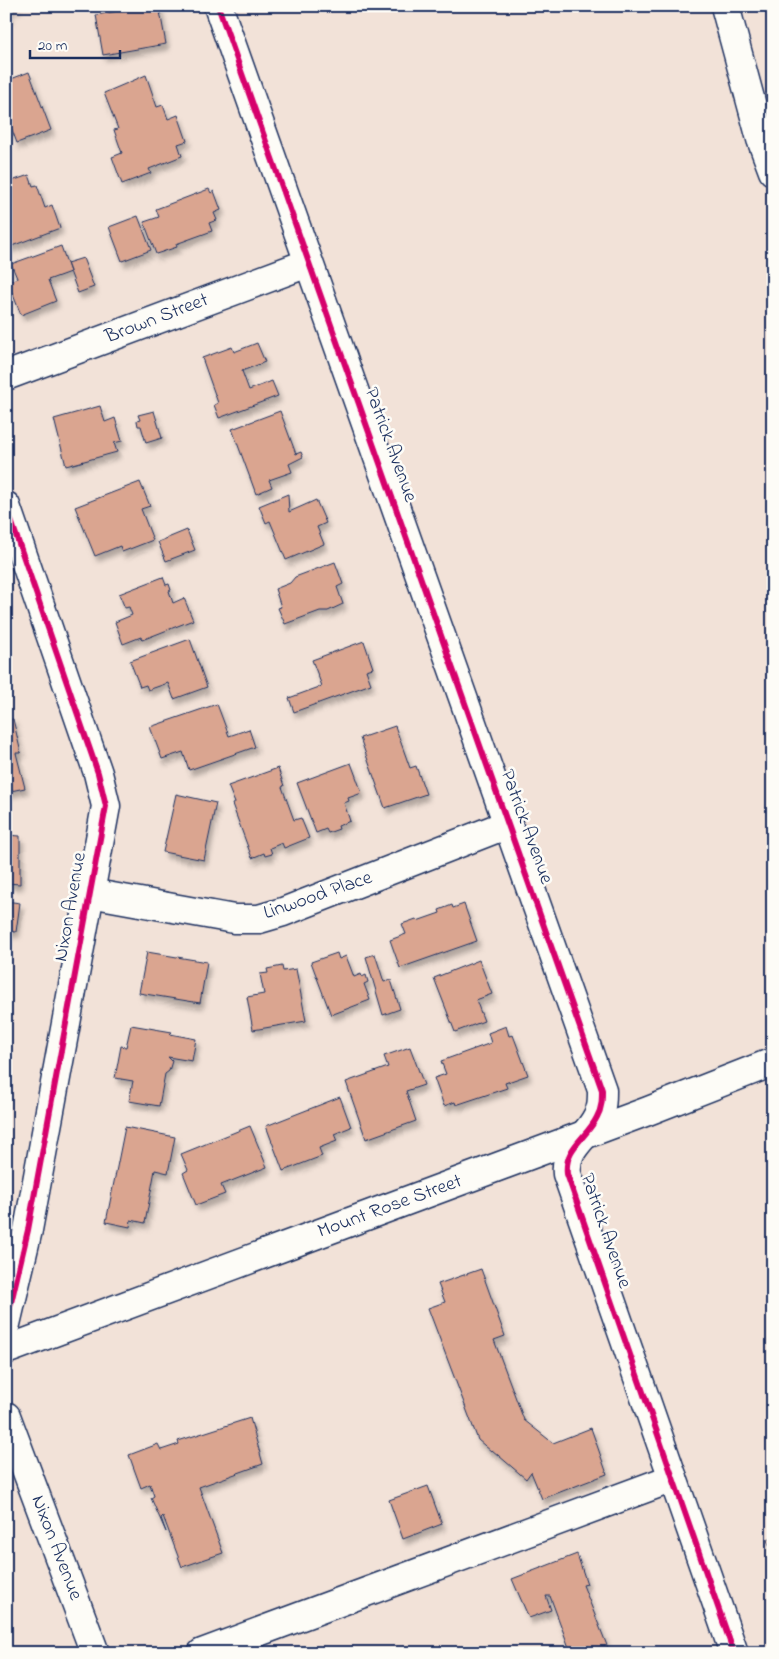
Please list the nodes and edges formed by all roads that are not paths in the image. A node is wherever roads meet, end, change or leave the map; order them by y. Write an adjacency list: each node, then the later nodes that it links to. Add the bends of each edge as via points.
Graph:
1 (218, 6): 4 (street, Patrick Avenue)
2 (725, 6): 3 (street, via 756,122)
3 (773, 171)
4 (308, 263): 5 (street, Brown Street); 7 (street, Patrick Avenue)
5 (6, 376)
6 (6, 506): 8 (street, Nixon Avenue, via 103,792 106,806)
7 (508, 824): 8 (street, Linwood Place, via 259,919 234,919); 10 (street, Patrick Avenue, via 602,1090 597,1118)
8 (90, 892): 11 (street, Nixon Avenue, via 28,1230)
9 (773, 1062): 10 (street, Mount Rose Street)
10 (584, 1135): 12 (street, Mount Rose Street); 14 (street, Patrick Avenue, via 571,1150 566,1163 567,1174)
11 (6, 1324)
12 (6, 1350)
13 (6, 1416): 15 (street, Nixon Avenue)
14 (674, 1478): 16 (street); 17 (street, Patrick Avenue)
15 (95, 1653)
16 (202, 1653)
17 (734, 1653)

